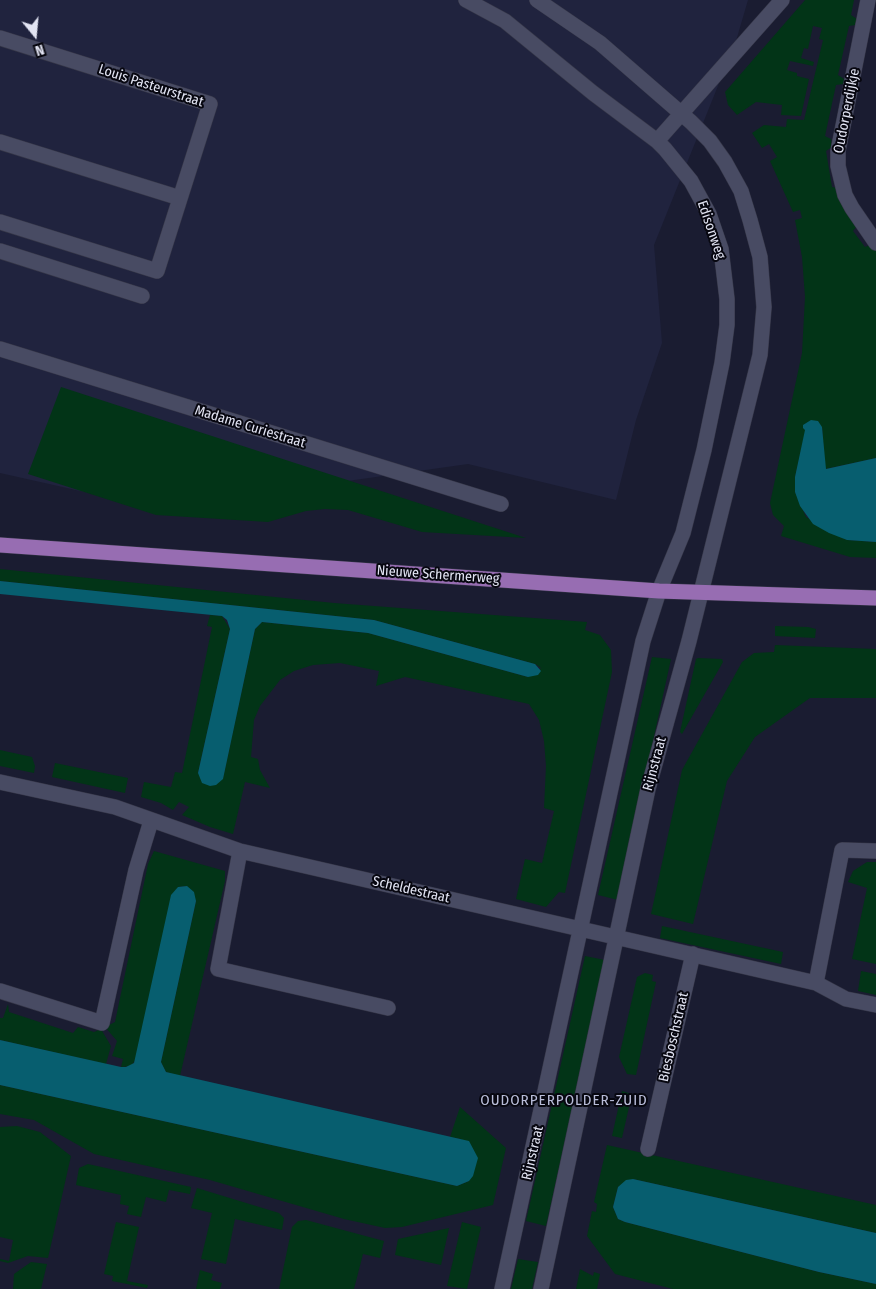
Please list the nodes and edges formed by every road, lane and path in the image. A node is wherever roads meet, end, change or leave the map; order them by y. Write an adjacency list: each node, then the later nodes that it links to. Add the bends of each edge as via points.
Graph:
1 (466, 0): 7 (street, Edisonweg, via 505,21)
2 (537, 0): 6 (street, via 600,43)
3 (782, 0): 6 (street)
4 (868, 0): 11 (street, Oudorperdijkje, via 838,151 838,166 852,208)
5 (0, 38): 9 (street, Louis Pasteurstraat, via 210,104)
6 (680, 113): 7 (street); 18 (street, via 710,141 741,191 756,240 763,284 760,355)
7 (657, 141): 17 (street, Edisonweg, via 682,169 709,214 720,249 727,299 722,363 704,450 684,533)
8 (0, 142): 9 (street)
9 (180, 198): 10 (street, Louis Pasteurstraat, via 157,271)
10 (0, 222)
11 (876, 243)
12 (0, 251): 13 (street)
13 (142, 296)
14 (0, 349): 15 (street, Madame Curiestraat)
15 (501, 504)
16 (0, 545): 17 (main road, Nieuwe Schermerweg)
17 (659, 591): 18 (main road, Nieuwe Schermerweg); 24 (street, Rijnstraat, via 643,640)
18 (701, 593): 19 (main road, Nieuwe Schermerweg); 25 (street, Rijnstraat, via 648,789)
19 (876, 598)
20 (0, 782): 21 (street, Scheldestraat, via 115,807)
21 (151, 822): 22 (street, Scheldestraat); 28 (street, via 136,870 102,1023)
22 (240, 851): 24 (street, Scheldestraat); 30 (street, via 218,969)
23 (876, 851): 27 (street, via 842,850)
24 (582, 929): 25 (street); 32 (street, Rijnstraat)
25 (617, 938): 26 (street); 33 (street, Rijnstraat)
26 (693, 954): 27 (street); 31 (street, Biesboschstraat)
27 (816, 983): 29 (street, via 846,998)
28 (0, 991)
29 (876, 1005)
30 (388, 1008)
31 (648, 1149)
32 (502, 1289)
33 (540, 1289)

